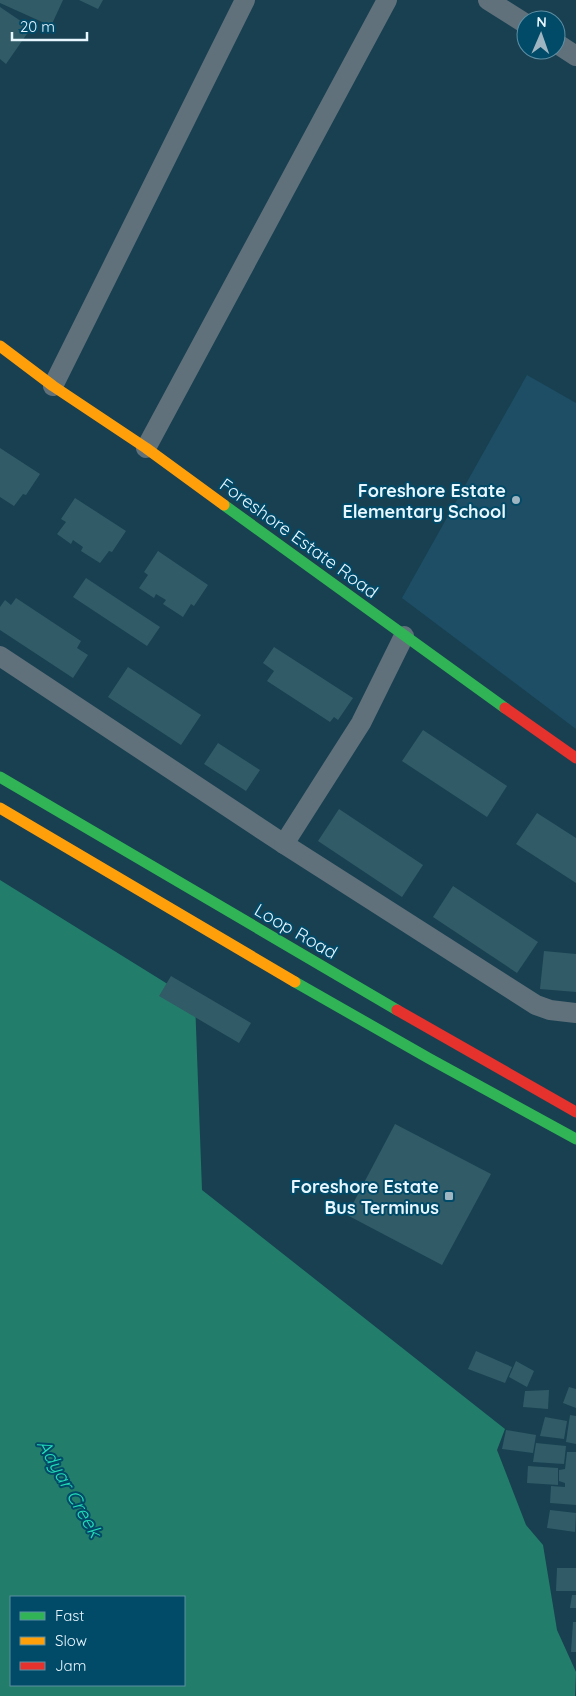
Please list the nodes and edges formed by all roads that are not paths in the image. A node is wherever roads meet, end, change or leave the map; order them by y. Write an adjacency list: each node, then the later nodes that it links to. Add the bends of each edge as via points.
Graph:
1 (245, 0): 6 (street)
2 (387, 0): 7 (street)
3 (488, 0): 4 (street)
4 (516, 18)
5 (0, 346): 6 (street, Foreshore Estate Road)
6 (52, 386): 7 (street, Foreshore Estate Road)
7 (146, 448): 8 (street, Foreshore Estate Road)
8 (404, 636): 10 (street, Foreshore Estate Road); 13 (street, via 361,723)
9 (0, 656): 13 (street)
10 (576, 758)
11 (0, 777): 15 (street, Loop Road, via 318,965)
12 (0, 808): 16 (street, via 317,996)
13 (284, 844): 14 (street, via 536,1005)
14 (576, 1013)
15 (576, 1112)
16 (576, 1139)

